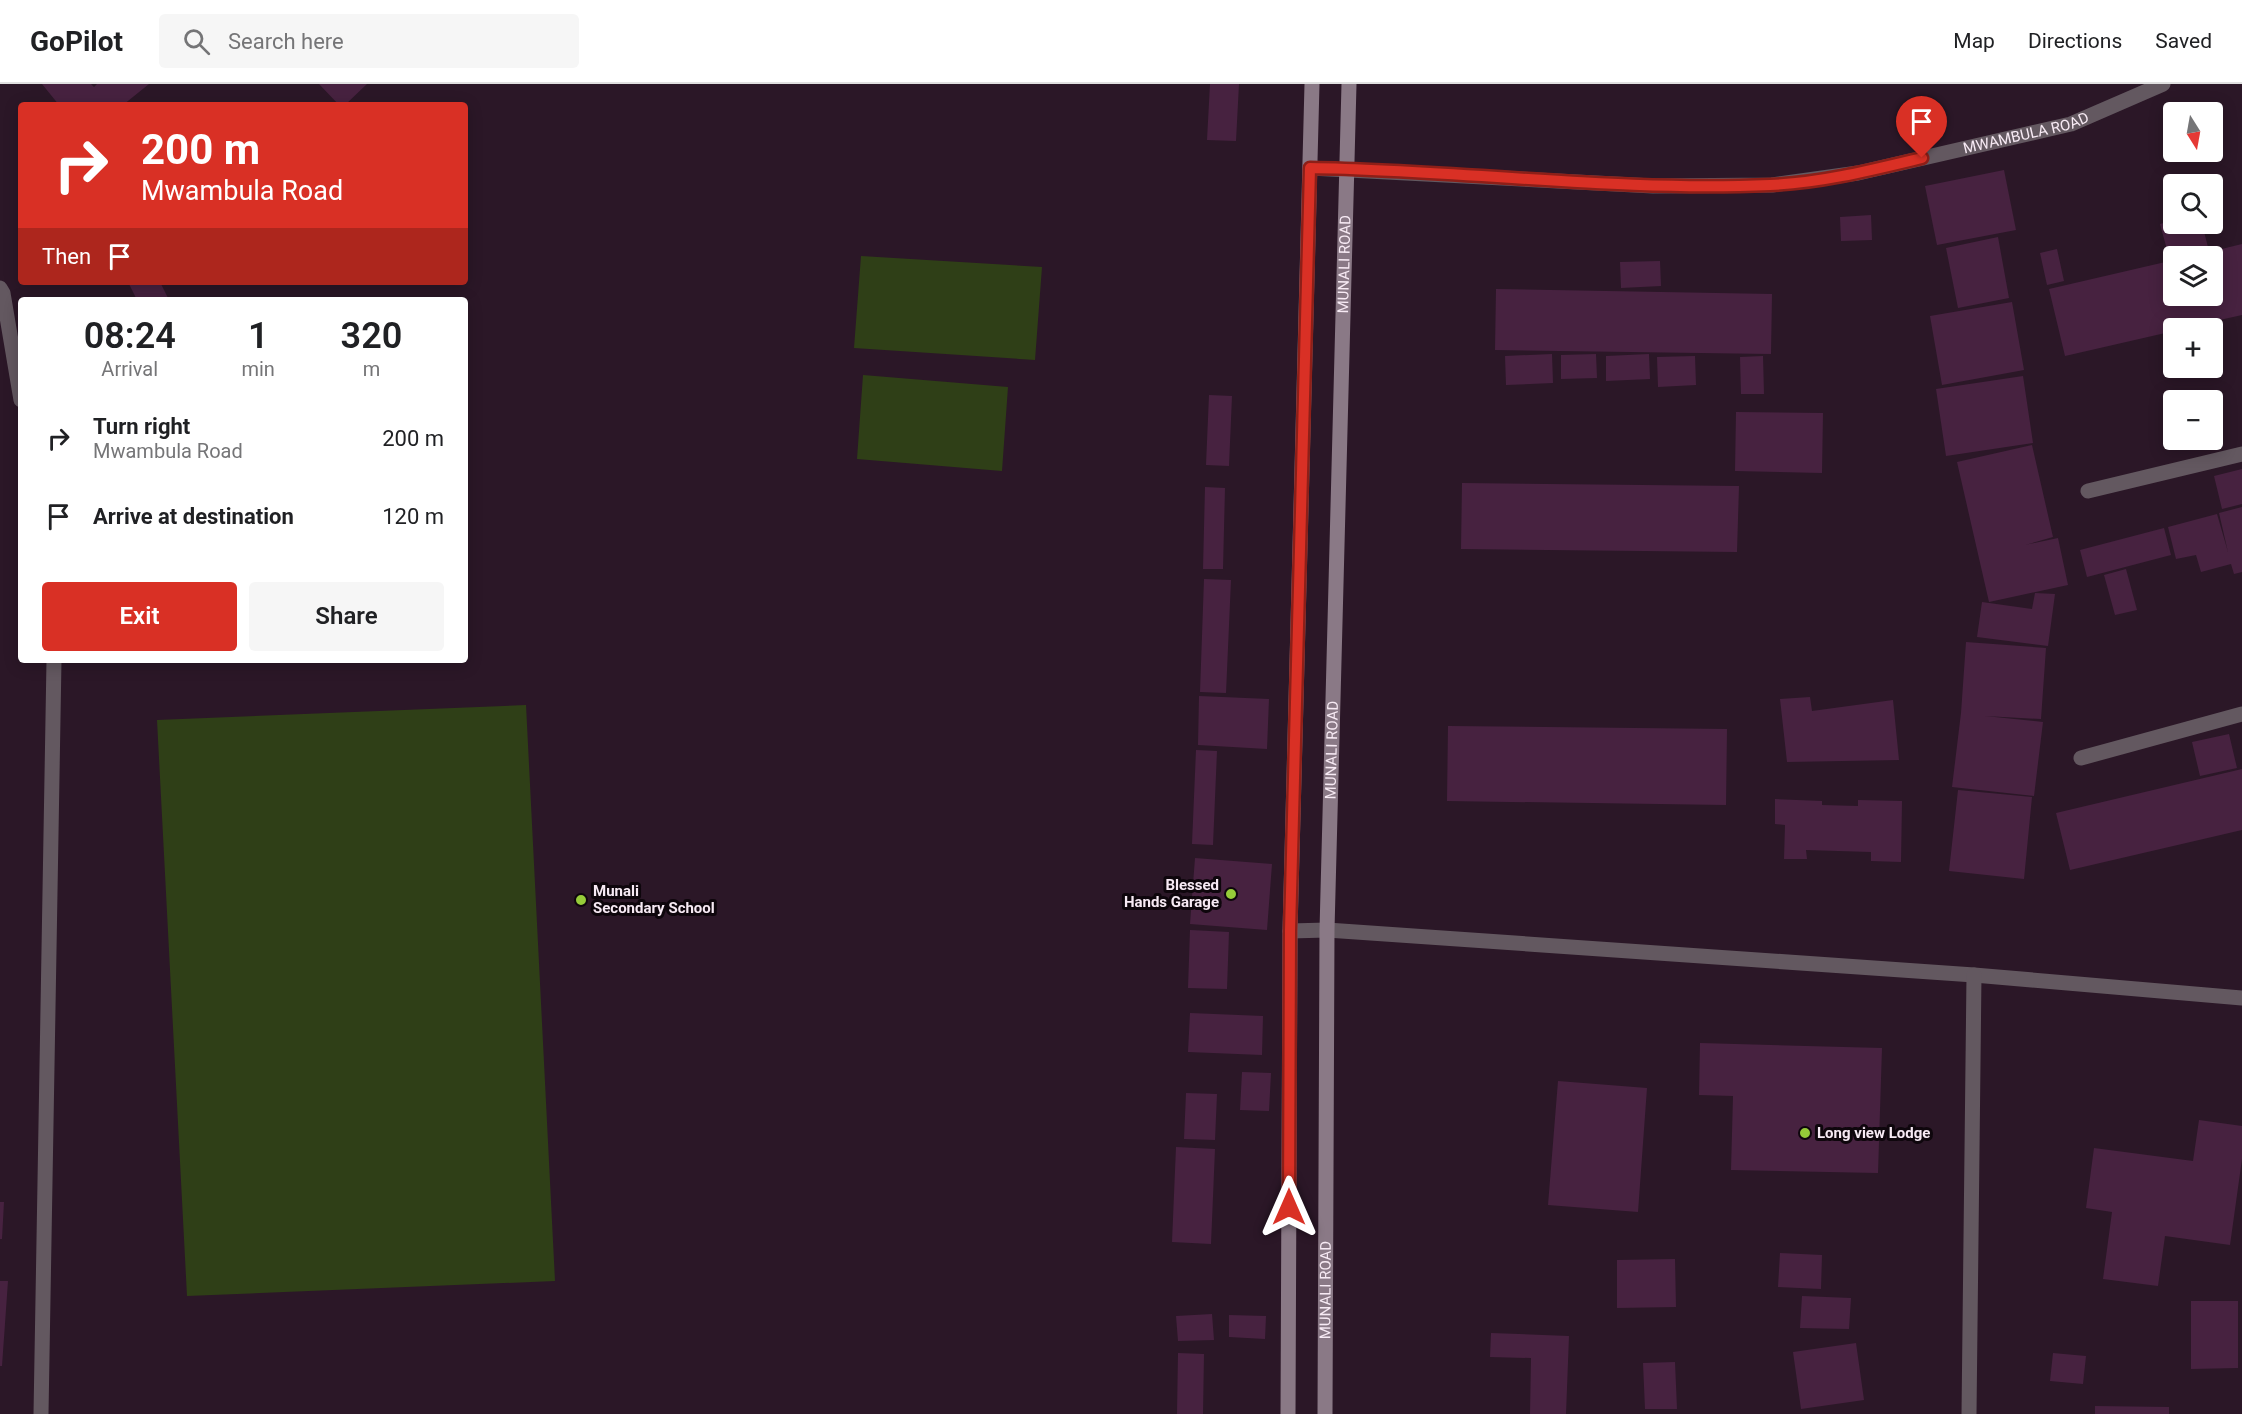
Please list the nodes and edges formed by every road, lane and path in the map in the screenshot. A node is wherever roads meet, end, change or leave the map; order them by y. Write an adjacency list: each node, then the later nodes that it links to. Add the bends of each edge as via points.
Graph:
1 (1312, 84): 4 (main road)
2 (1349, 84): 5 (main road, MUNALI ROAD)
3 (2163, 84): 5 (street, MWAMBULA ROAD, via 2071,124 1858,173 1772,185 1653,186)
4 (1310, 168): 5 (street, MWAMBULA ROAD); 14 (main road)
5 (1348, 168): 13 (main road, MUNALI ROAD)
6 (0, 288): 7 (street)
7 (18, 382)
8 (2242, 454): 9 (street)
9 (2088, 491)
10 (54, 663): 17 (street)
11 (2242, 714): 12 (street)
12 (2081, 759)
13 (1327, 930): 14 (street); 15 (street); 19 (main road, MUNALI ROAD)
14 (1290, 931): 18 (main road)
15 (1974, 975): 16 (street); 20 (street)
16 (2242, 998)
17 (41, 1414)
18 (1288, 1414)
19 (1325, 1414)
20 (1969, 1414)

